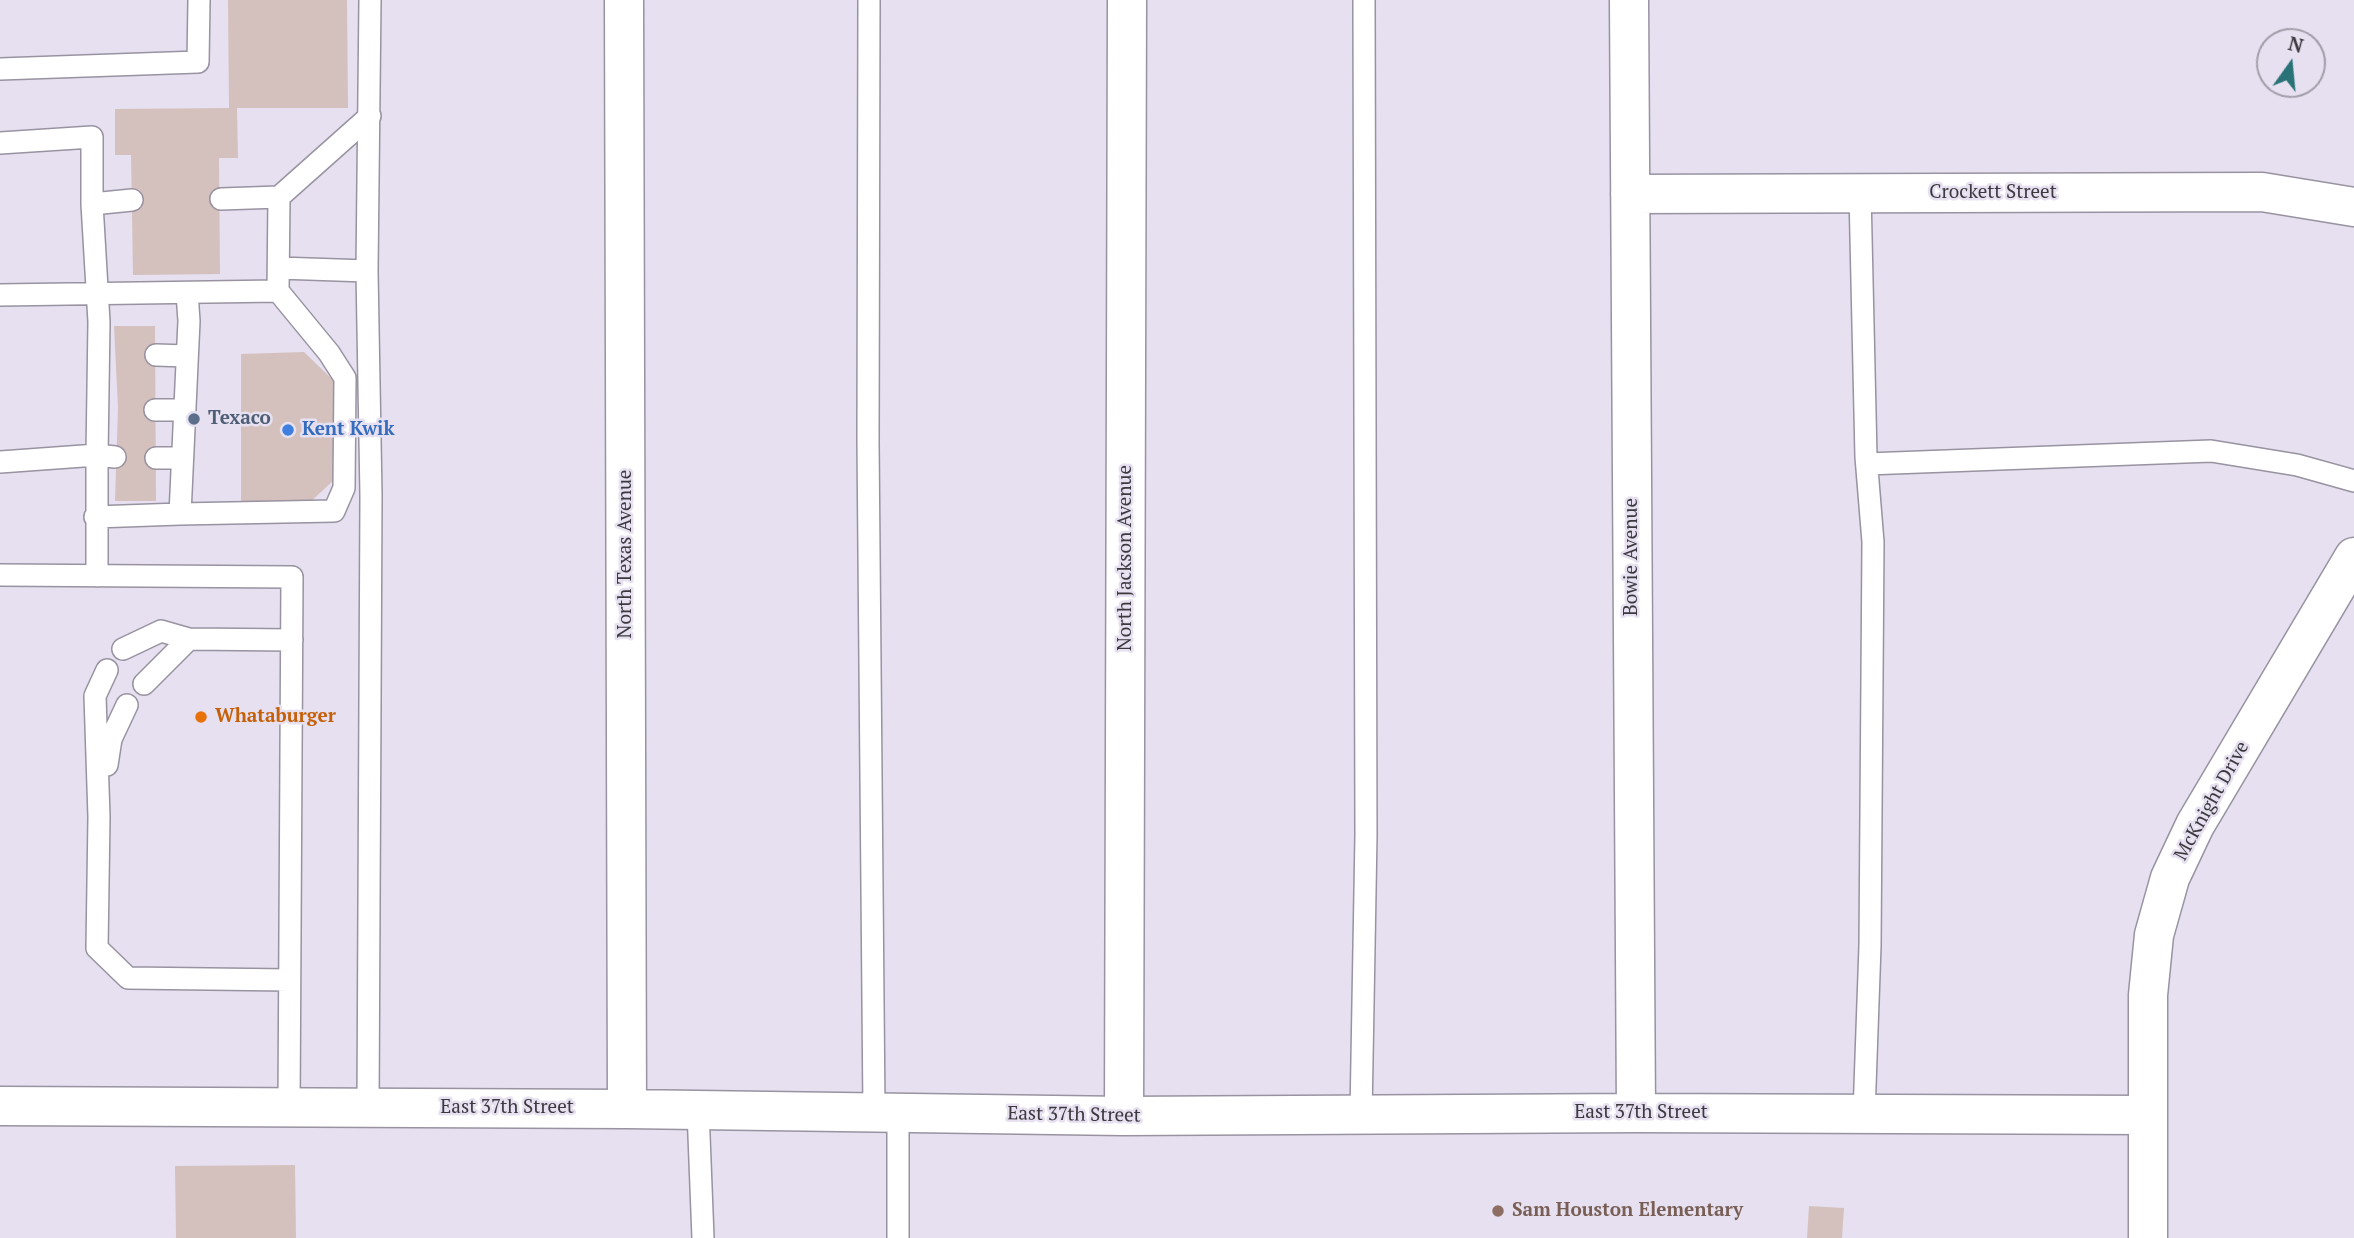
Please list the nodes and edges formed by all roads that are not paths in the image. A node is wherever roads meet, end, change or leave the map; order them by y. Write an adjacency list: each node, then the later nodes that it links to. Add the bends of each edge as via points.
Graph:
1 (199, 0): 8 (lane, via 198,62)
2 (370, 0): 9 (lane)
3 (624, 0): 54 (street, North Texas Avenue)
4 (869, 0): 56 (lane, via 868,455)
5 (1128, 0): 61 (street, North Jackson Avenue)
6 (1364, 0): 59 (lane, via 1366,835)
7 (1629, 0): 12 (street, Bowie Avenue)
8 (0, 69)
9 (370, 116): 13 (lane); 19 (lane)
10 (0, 143): 16 (lane, via 92,137)
11 (1860, 193): 12 (street, Crockett Street); 17 (street, Crockett Street, via 2262,192); 34 (lane)
12 (1630, 194): 57 (street, Bowie Avenue)
13 (279, 197): 14 (lane); 18 (lane)
14 (220, 199)
15 (132, 200): 16 (lane)
16 (92, 204): 23 (lane)
17 (2354, 207)
18 (279, 268): 19 (lane); 20 (lane)
19 (367, 271): 26 (lane)
20 (278, 291): 21 (lane); 27 (lane)
21 (187, 293): 23 (lane); 25 (lane)
22 (0, 295): 23 (lane)
23 (98, 295): 30 (lane, via 106,355)
24 (156, 355): 25 (lane)
25 (187, 356): 29 (lane)
26 (370, 373): 27 (lane); 37 (lane)
27 (345, 377): 36 (lane)
28 (155, 410): 29 (lane)
29 (185, 410): 32 (lane)
30 (106, 456): 33 (lane); 39 (lane)
31 (156, 458): 32 (lane)
32 (182, 458): 38 (lane)
33 (0, 462)
34 (1867, 464): 35 (lane, via 2211,451 2297,465); 58 (lane, via 1873,542)
35 (2354, 481)
36 (344, 488): 37 (lane); 38 (lane, via 334,511)
37 (371, 496): 53 (lane)
38 (180, 514): 39 (lane)
39 (95, 517): 42 (lane)
40 (2354, 557): 60 (street, McKnight Drive, via 2195,825 2170,878 2154,935 2149,983)
41 (0, 575): 42 (lane)
42 (97, 576): 44 (lane, via 292,578)
43 (189, 639): 44 (lane); 45 (lane, via 161,631); 47 (lane)
44 (292, 640): 50 (lane)
45 (123, 649)
46 (107, 670): 49 (lane, via 95,696)
47 (145, 684)
48 (127, 705): 49 (lane, via 111,739)
49 (99, 817): 50 (lane, via 97,948 128,978)
50 (289, 980): 52 (lane)
51 (0, 1106): 52 (street, East 37th Street)
52 (289, 1107): 53 (street, East 37th Street)
53 (368, 1108): 54 (street, East 37th Street)
54 (627, 1109): 55 (street, East 37th Street)
55 (698, 1110): 56 (street, East 37th Street); 62 (lane)
56 (886, 1113): 61 (street, East 37th Street); 63 (lane)
57 (1636, 1113): 58 (street, East 37th Street); 59 (street, East 37th Street)
58 (1864, 1114): 60 (street, East 37th Street)
59 (1361, 1115): 61 (street, East 37th Street)
60 (2147, 1115): 64 (street, McKnight Drive)
61 (1124, 1116)
62 (703, 1238)
63 (898, 1238)
64 (2148, 1238)

